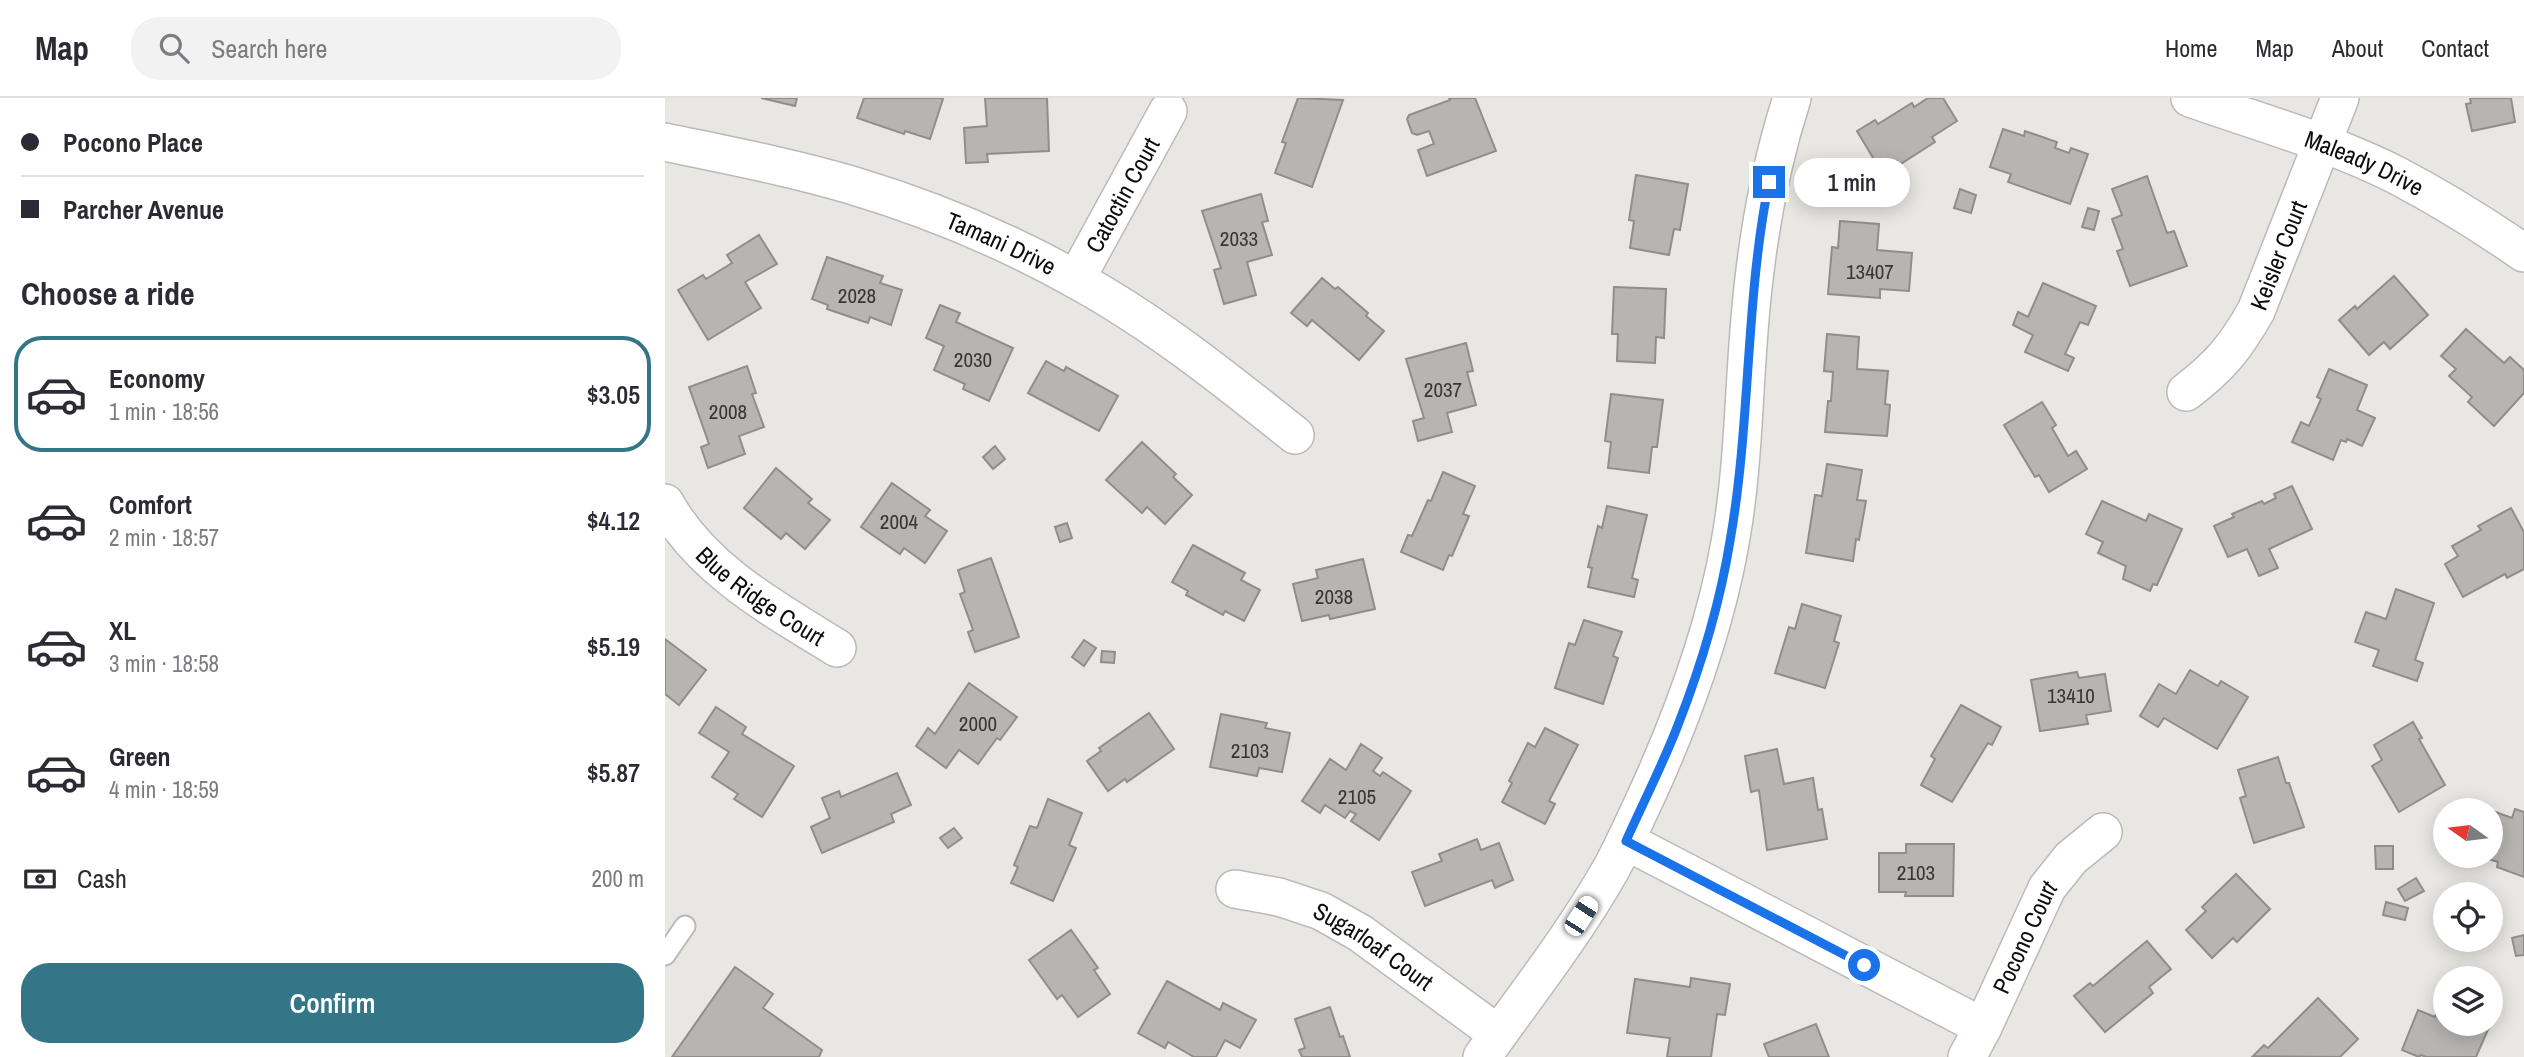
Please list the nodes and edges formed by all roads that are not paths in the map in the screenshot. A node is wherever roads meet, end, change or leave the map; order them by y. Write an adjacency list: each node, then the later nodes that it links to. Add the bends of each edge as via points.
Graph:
1 (1792, 98): 14 (street, via 1774,159 1753,280 1743,449 1730,543 1708,635 1678,726)
2 (2190, 98): 6 (street, Maleady Drive)
3 (2340, 98): 6 (street, Keisler Court)
4 (1168, 111): 8 (street, Catoctin Court)
5 (665, 142): 8 (street, Tamani Drive, via 863,189 923,209)
6 (2322, 144): 7 (street, Maleady Drive, via 2393,174 2470,216); 9 (street, Keisler Court, via 2256,311 2239,342 2216,369)
7 (2524, 253)
8 (1076, 279): 10 (street, Tamani Drive, via 1210,368)
9 (2186, 392)
10 (1295, 435)
11 (665, 503): 12 (street, Blue Ridge Court, via 723,572)
12 (837, 648)
13 (2103, 832): 18 (street, Pocono Court, via 2071,858 2047,888)
14 (1626, 841): 18 (street); 19 (street, via 1553,960)
15 (1235, 889): 19 (street, Sugarloaf Court, via 1321,911 1360,933)
16 (685, 926): 17 (lane)
17 (665, 955)
18 (1975, 1042)
19 (1490, 1046)

